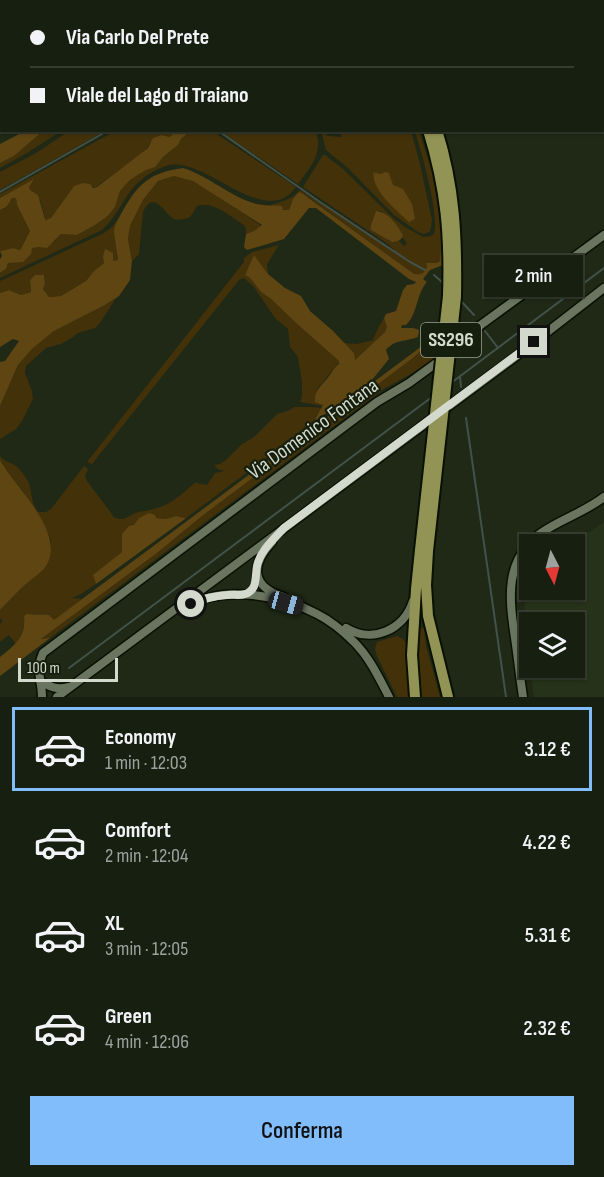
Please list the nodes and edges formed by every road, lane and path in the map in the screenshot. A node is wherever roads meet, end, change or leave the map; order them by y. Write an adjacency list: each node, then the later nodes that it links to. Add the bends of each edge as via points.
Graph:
1 (429, 132): 7 (main road, SS296, bridge, via 444,191 449,256)
2 (438, 132): 7 (main road, SS296, bridge, via 455,219 456,297)
3 (604, 235): 13 (street, Via Domenico Fontana, via 42,653)
4 (604, 288): 6 (street)
5 (604, 497): 21 (street, via 537,536 517,562 510,601)
6 (284, 528): 8 (street, via 261,556); 11 (street)
7 (424, 550): 9 (main road, SS296); 20 (main road, SS296, via 428,616)
8 (256, 575): 10 (street, via 253,588); 12 (street, via 275,594 310,606)
9 (416, 589): 12 (street, via 407,616 390,630 364,635); 19 (main road, SS296, via 412,655)
10 (244, 595): 11 (street, via 202,599); 17 (street, via 299,606 328,621 362,651)
11 (164, 618): 14 (street)
12 (346, 628): 18 (street, via 367,648)
13 (40, 681): 14 (street, via 50,687); 15 (street)
14 (70, 687): 16 (street)
15 (42, 697)
16 (57, 697)
17 (389, 697)
18 (394, 697)
19 (415, 697)
20 (448, 697)
21 (523, 697)

